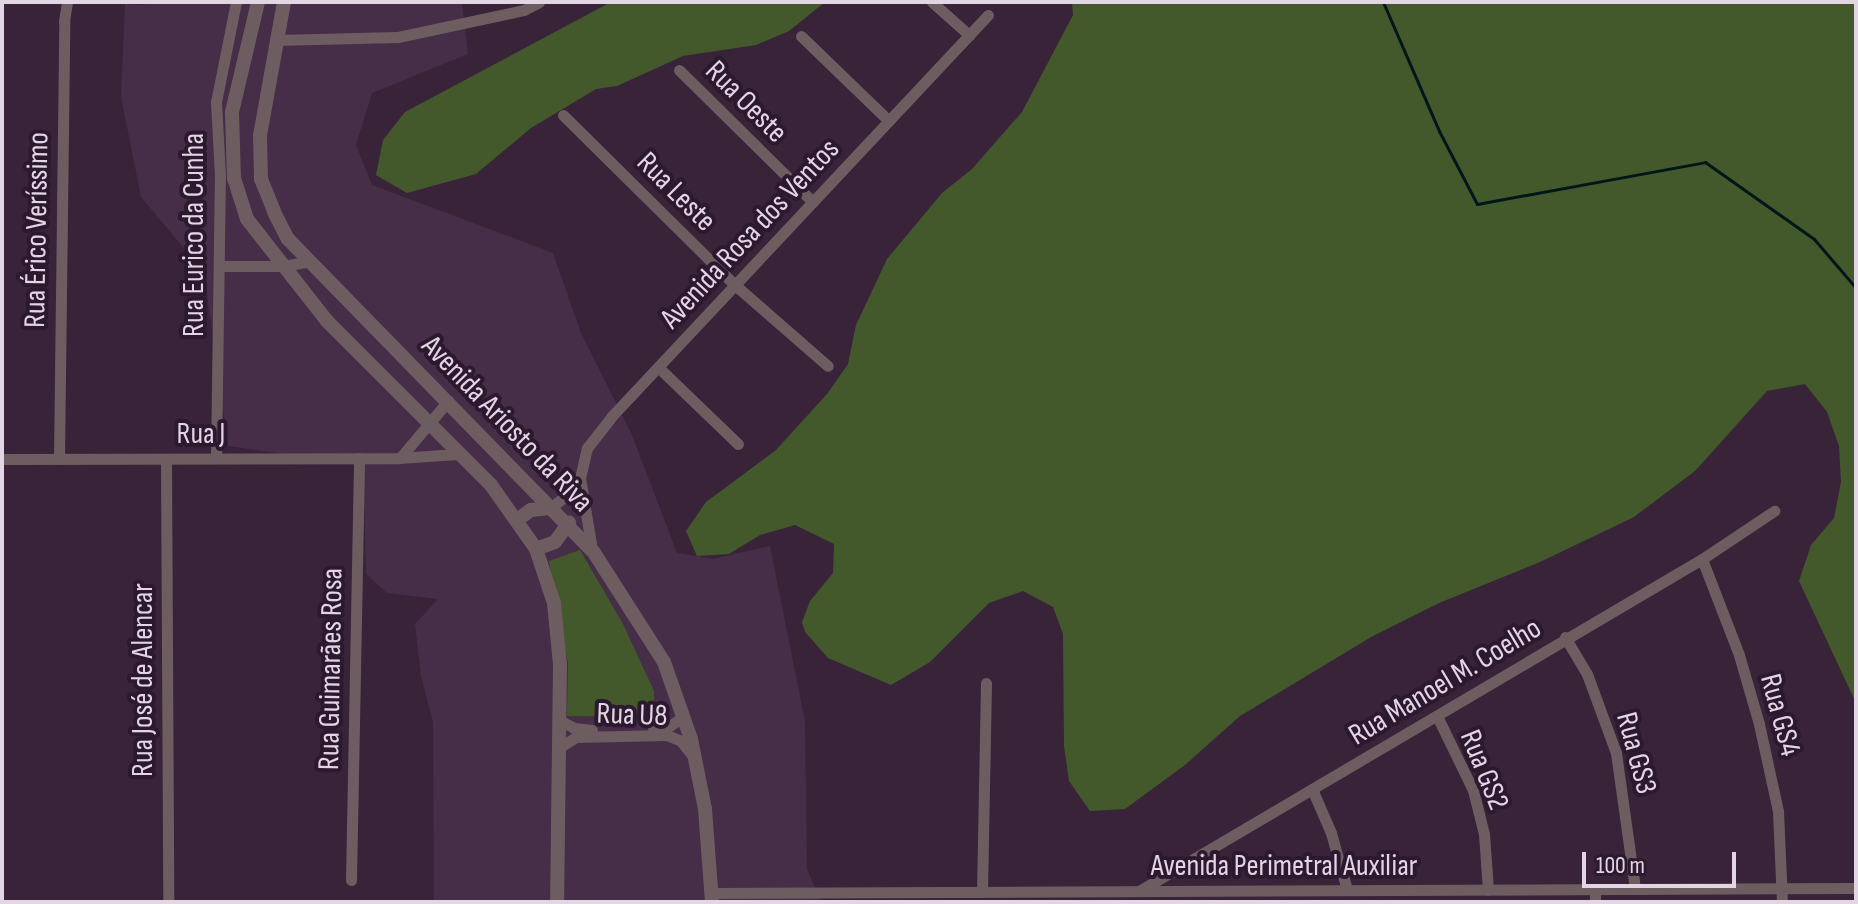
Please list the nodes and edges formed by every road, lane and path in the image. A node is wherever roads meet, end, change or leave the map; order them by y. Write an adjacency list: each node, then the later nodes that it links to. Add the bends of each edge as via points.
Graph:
1 (67, 2): 30 (street, Rua Érico Veríssimo)
2 (284, 2): 10 (street, Avenida Ariosto da Riva)
3 (539, 2): 10 (street, via 524,10 398,37)
4 (932, 2): 8 (street)
5 (235, 7): 6 (street); 14 (street, Rua Eurico da Cunha, via 216,102)
6 (256, 8): 14 (street, via 232,112)
7 (988, 15): 8 (street, Avenida Rosa dos Ventos)
8 (969, 35): 13 (street, Avenida Rosa dos Ventos)
9 (801, 36): 13 (street)
10 (275, 40): 16 (street, Avenida Ariosto da Riva, via 260,135 261,179 288,239)
11 (679, 70): 15 (street, Rua Oeste)
12 (563, 115): 19 (street, Rua Leste)
13 (889, 121): 15 (street, Avenida Rosa dos Ventos)
14 (227, 177): 17 (street, Rua Eurico da Cunha); 18 (street, via 247,219)
15 (813, 202): 19 (street, Avenida Rosa dos Ventos)
16 (310, 261): 18 (street); 22 (street, Avenida Ariosto da Riva)
17 (220, 266): 18 (street); 26 (street, Rua Eurico da Cunha)
18 (283, 266): 23 (street, via 327,321)
19 (735, 285): 20 (street, Rua Leste); 21 (street, Avenida Rosa dos Ventos)
20 (828, 366)
21 (658, 367): 24 (street); 32 (street, Avenida Rosa dos Ventos, via 587,448)
22 (448, 401): 23 (street); 34 (street, Avenida Ariosto da Riva)
23 (432, 423): 25 (street); 28 (street)
24 (738, 444)
25 (457, 454): 28 (street, Rua J); 36 (street, via 491,485)
26 (216, 458): 27 (street, Rua J); 31 (street, Rua J)
27 (359, 458): 28 (street, Rua J); 51 (street, Rua Guimarães Rosa)
28 (399, 458)
29 (2, 459): 30 (street, Rua J)
30 (59, 459): 31 (street, Rua J)
31 (166, 459): 65 (street, Rua José de Alencar)
32 (580, 478): 33 (street, Avenida Rosa dos Ventos); 39 (street)
33 (566, 496): 34 (street, Avenida Rosa dos Ventos); 37 (street)
34 (550, 508): 36 (street, via 531,510); 37 (street, Avenida Ariosto da Riva)
35 (1774, 511): 40 (street, Rua Manoel M. Coelho)
36 (517, 520): 38 (street)
37 (569, 523): 38 (street, via 555,542); 39 (street, Avenida Ariosto da Riva)
38 (536, 549): 45 (street, via 554,603)
39 (593, 551): 44 (street, Avenida Ariosto da Riva, via 664,662)
40 (1702, 559): 41 (street, Rua Manoel M. Coelho); 52 (street, Rua GS4, via 1759,724 1778,811)
41 (1565, 637): 43 (street, Rua Manoel M. Coelho); 54 (street, Rua GS3, via 1587,674 1616,753)
42 (986, 683): 58 (street)
43 (1437, 716): 50 (street, Rua Manoel M. Coelho); 56 (street, Rua GS2, via 1473,790 1484,834)
44 (683, 717): 47 (street, Rua U8); 49 (street, Avenida Ariosto da Riva)
45 (559, 720): 46 (street, Rua U8, via 580,730); 48 (street)
46 (622, 732): 47 (street, Rua U8); 48 (street, Rua U8, via 576,737)
47 (668, 732): 49 (street, Rua U8, via 687,745)
48 (560, 747): 66 (street)
49 (695, 761): 64 (street, Avenida Ariosto da Riva, via 705,809)
50 (1312, 789): 55 (street); 57 (street, Rua Manoel M. Coelho)
51 (351, 880)
52 (1781, 888): 53 (street, Avenida Perimetral Auxiliar); 54 (street, Avenida Perimetral Auxiliar); 67 (street, Rua GS4)
53 (1856, 888)
54 (1635, 889): 61 (street, Avenida Perimetral Auxiliar)
55 (1347, 890): 59 (street, Avenida Perimetral Auxiliar); 60 (street, Avenida Perimetral Auxiliar)
56 (1488, 890): 60 (street, Avenida Perimetral Auxiliar); 61 (street, Avenida Perimetral Auxiliar)
57 (1138, 891): 59 (street, Avenida Perimetral Auxiliar); 63 (street, Avenida Perimetral Auxiliar)
58 (982, 892): 62 (street, Avenida Perimetral Auxiliar); 63 (street, Avenida Perimetral Auxiliar)
59 (1228, 896)
60 (1414, 896)
61 (1595, 896)
62 (859, 897): 64 (street, Avenida Perimetral Auxiliar)
63 (1038, 897)
64 (712, 898)
65 (168, 902)
66 (557, 902)
67 (1782, 902)

